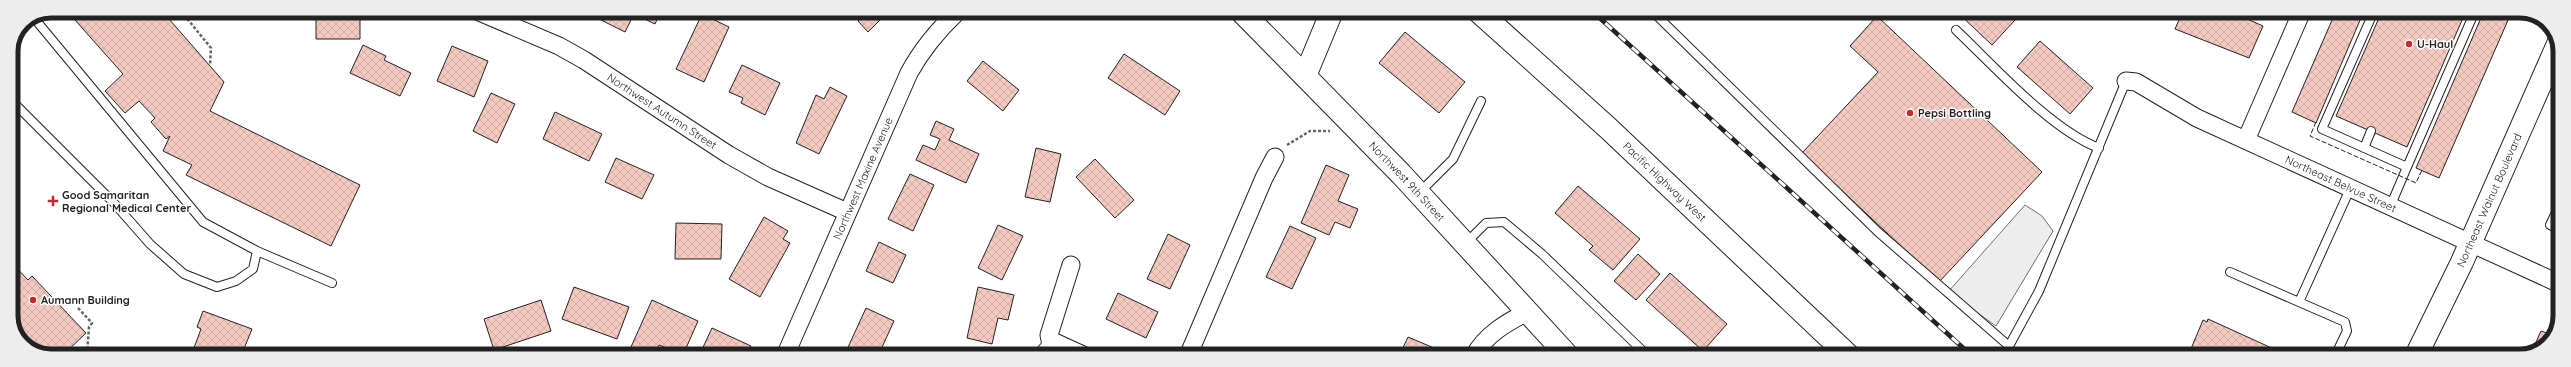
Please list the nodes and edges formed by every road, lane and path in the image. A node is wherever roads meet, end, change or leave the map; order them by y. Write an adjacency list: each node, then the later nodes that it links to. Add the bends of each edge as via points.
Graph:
1 (187, 18): 14 (path, via 211,48)
2 (494, 18): 29 (street, Northwest Autumn Street, via 560,46 591,64 729,155 768,177)
3 (951, 18): 29 (street, Northwest Maxine Avenue, via 920,54 909,73)
4 (1248, 18): 15 (main road, Northwest 9th Street)
5 (1329, 18): 15 (main road)
6 (1486, 18): 51 (main road, Pacific Highway West, via 1608,128)
7 (1659, 18): 22 (lane, via 1878,232 2009,346 2039,291)
8 (2299, 18): 21 (street)
9 (2371, 18): 23 (lane, via 2322,129)
10 (2472, 18): 25 (lane)
11 (37, 22): 34 (lane, via 203,222)
12 (1956, 30): 22 (lane, via 2048,116 2083,142)
13 (2553, 55): 32 (main road, Northeast Walnut Boulevard)
14 (210, 65)
15 (1305, 76): 19 (main road, Northwest 9th Street)
16 (2126, 81): 21 (street, Northeast Belvue Street, via 2136,82 2197,118); 22 (lane)
17 (1481, 101): 27 (lane, via 1453,159)
18 (18, 107): 34 (lane, via 114,203 150,244 184,274 217,287 236,281 253,269)
19 (1351, 122): 24 (path, via 1330,131 1310,132 1289,143); 27 (main road, Northwest 9th Street)
20 (2371, 131): 23 (lane)
21 (2246, 140): 26 (street, Northeast Belvue Street)
22 (2098, 148)
23 (2364, 148): 25 (lane)
24 (1275, 158): 47 (street, via 1264,178)
25 (2407, 166): 28 (lane)
26 (2350, 189): 28 (street, Northeast Belvue Street); 39 (lane)
27 (1419, 194): 33 (main road, Northwest 9th Street)
28 (2390, 207): 32 (street, Northeast Belvue Street)
29 (847, 212): 44 (street, Northwest Maxine Avenue)
30 (2553, 219): 31 (lane, via 2550,225)
31 (2553, 226)
32 (2470, 242): 37 (street, Northeast Belvue Street); 53 (main road, Northeast Walnut Boulevard)
33 (1465, 244): 41 (main road, Northwest 9th Street); 50 (lane, via 1486,223 1504,222 1542,254)
34 (257, 251): 38 (lane)
35 (1071, 265): 42 (street, via 1050,327)
36 (2230, 272): 39 (lane)
37 (2553, 281)
38 (332, 283)
39 (2299, 302): 52 (lane, via 2345,322 2347,326)
40 (78, 308): 43 (path, via 92,323 89,327)
41 (1527, 312): 48 (street, via 1502,325); 49 (main road, Northwest 9th Street)
42 (1050, 340): 45 (lane); 46 (street)
43 (87, 349)
44 (788, 349)
45 (1042, 349)
46 (1070, 349)
47 (1191, 349)
48 (1479, 349)
49 (1561, 349)
50 (1641, 349)
51 (1842, 349)
52 (2337, 349)
53 (2419, 349)

